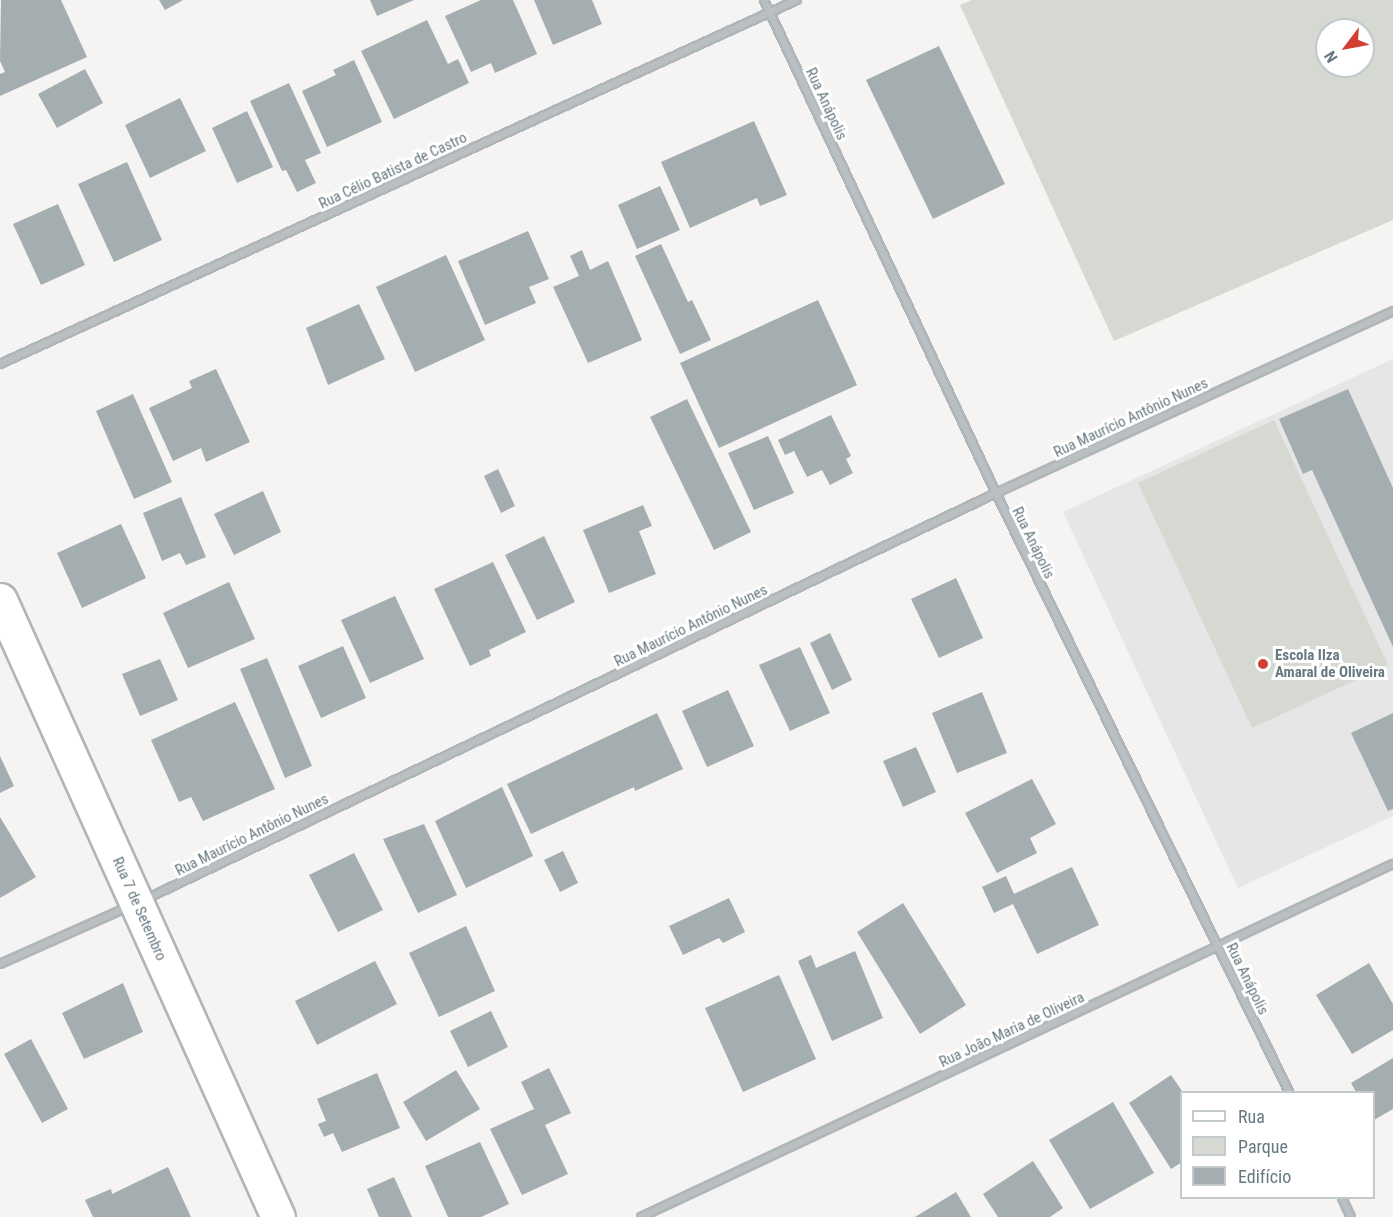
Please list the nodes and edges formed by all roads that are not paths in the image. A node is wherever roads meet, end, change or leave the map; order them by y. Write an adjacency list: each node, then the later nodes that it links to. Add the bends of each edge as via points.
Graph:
1 (764, 0): 3 (street, Rua Anápolis)
2 (797, 0): 3 (street, Rua Célio Batista de Castro)
3 (770, 12): 5 (street, Rua Célio Batista de Castro); 6 (street, Rua Anápolis)
4 (1393, 311): 6 (street, Rua Maurício Antônio Nunes)
5 (0, 364)
6 (996, 493): 9 (street, Rua Maurício Antônio Nunes); 10 (street, Rua Anápolis)
7 (0, 600): 9 (street, Rua 7 de Setembro)
8 (1393, 864): 10 (street, Rua João Maria de Oliveira)
9 (137, 903): 11 (street, Rua Maurício Antônio Nunes); 14 (street, Rua 7 de Setembro)
10 (1217, 947): 12 (street, Rua Anápolis); 15 (street, Rua João Maria de Oliveira)
11 (0, 964)
12 (1289, 1091)
13 (1343, 1199): 16 (street)
14 (278, 1217)
15 (642, 1217)
16 (1351, 1217)

